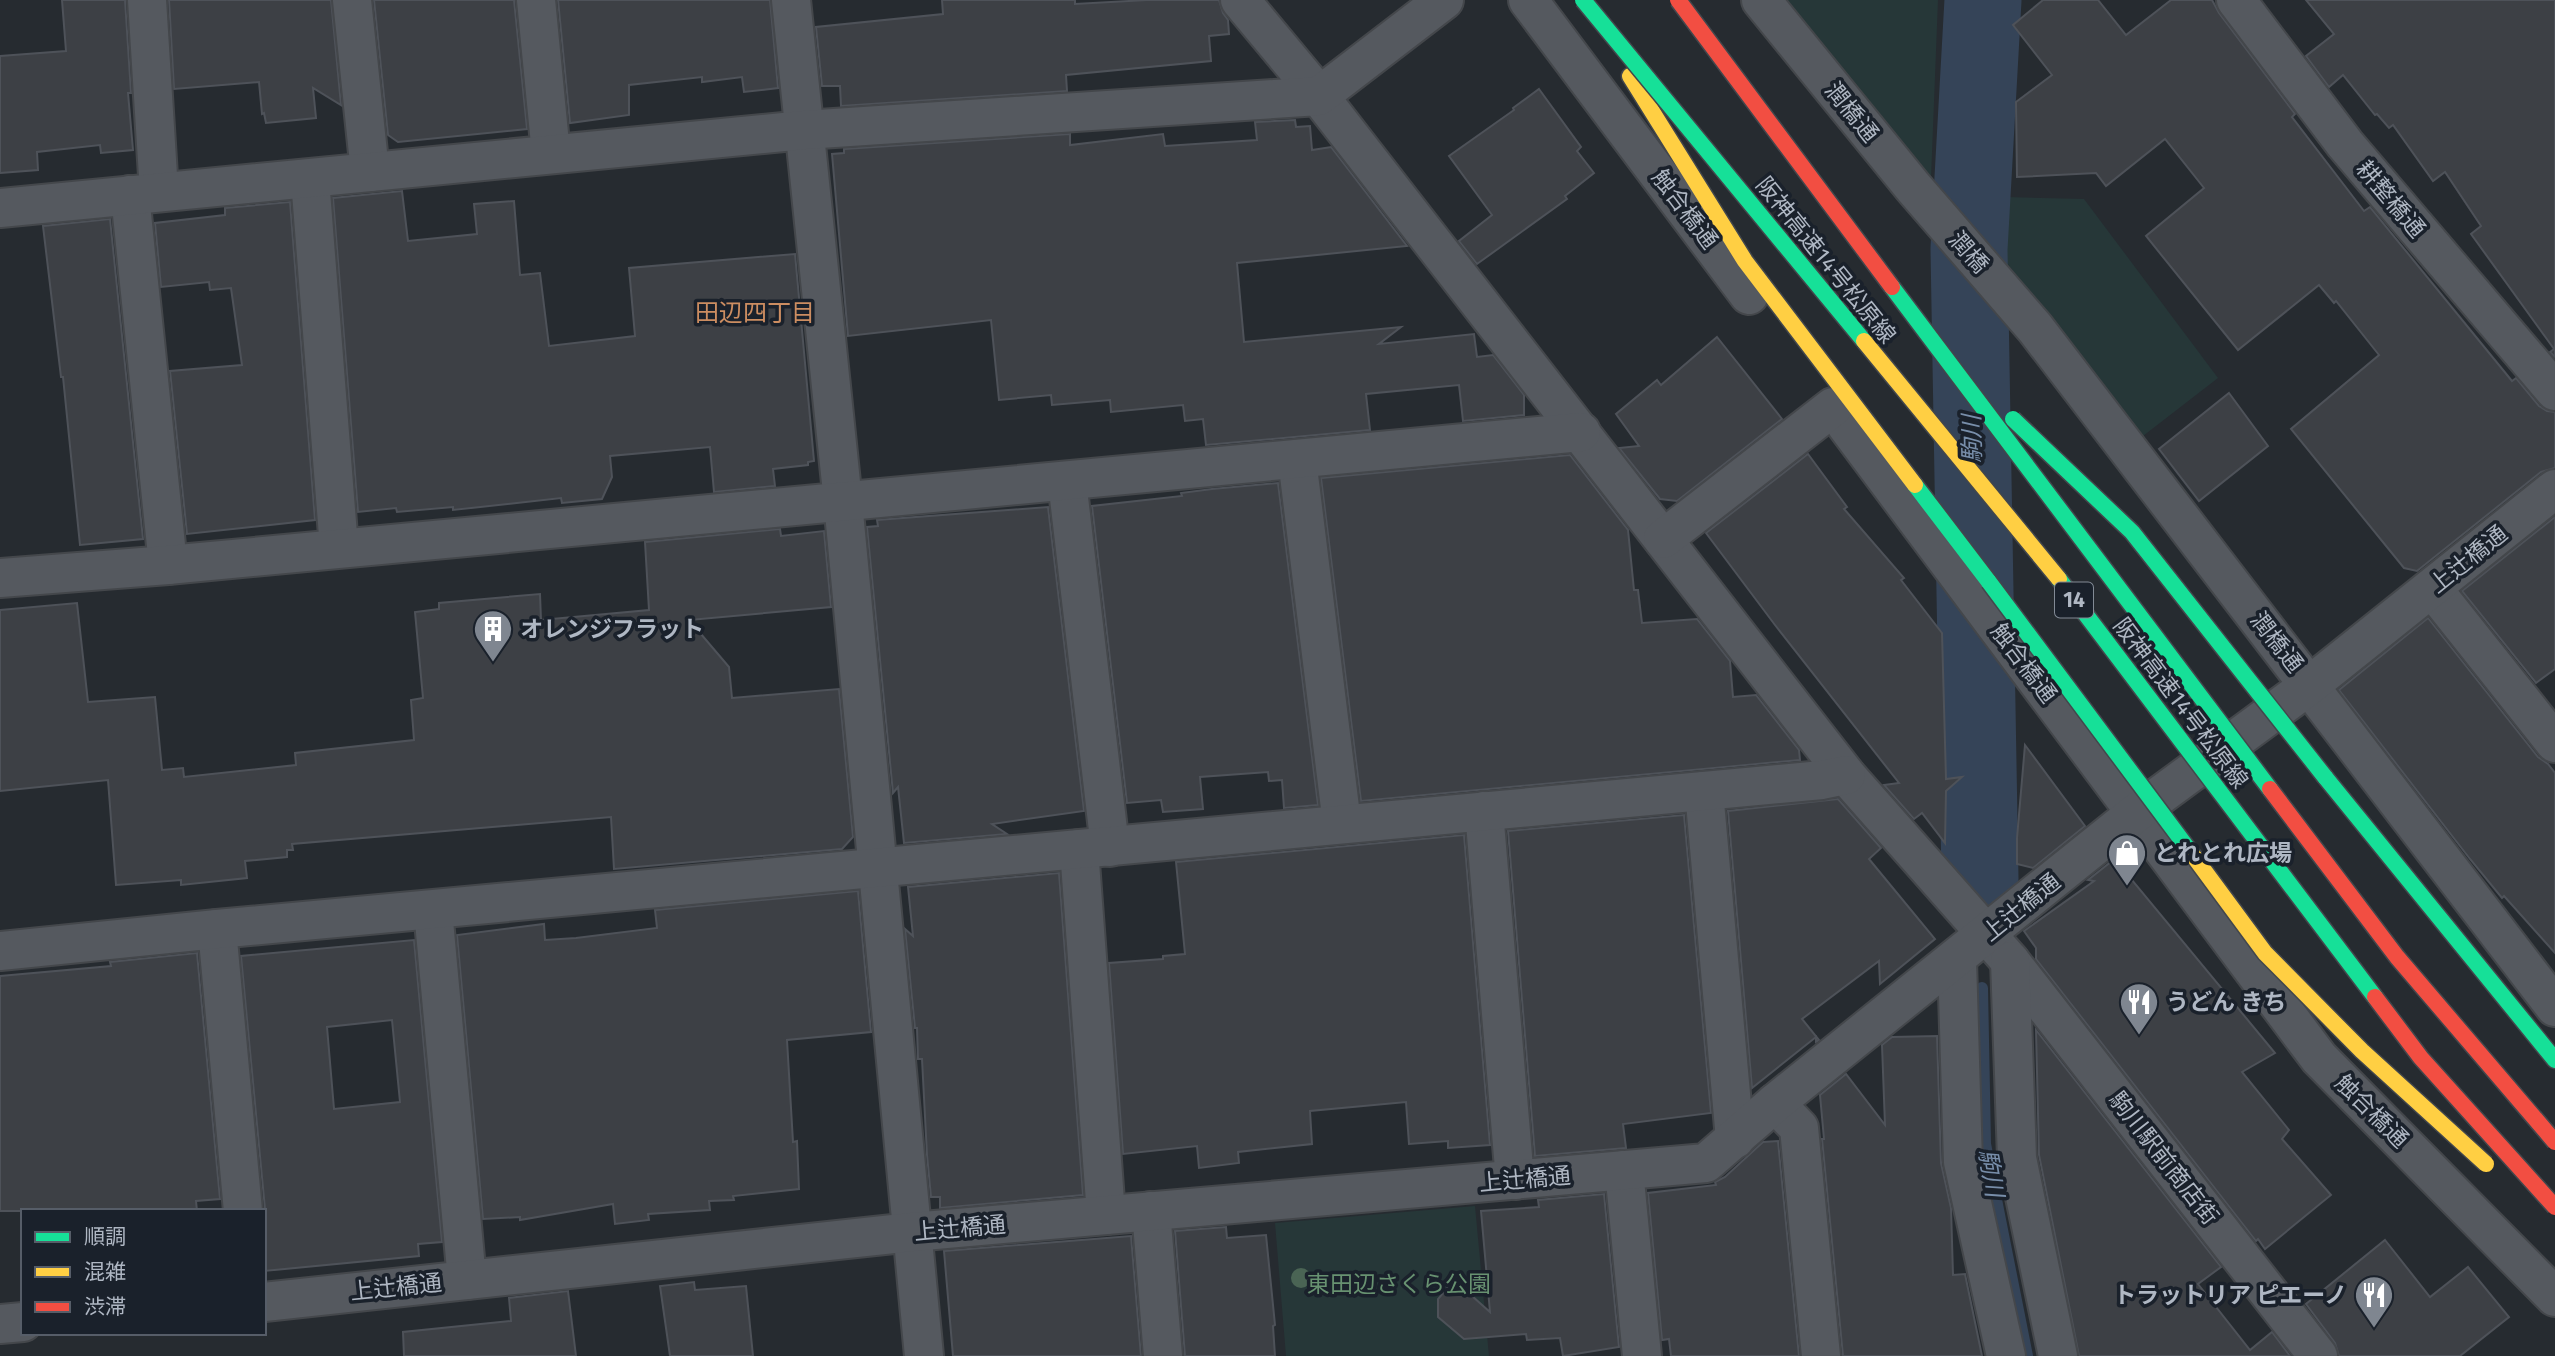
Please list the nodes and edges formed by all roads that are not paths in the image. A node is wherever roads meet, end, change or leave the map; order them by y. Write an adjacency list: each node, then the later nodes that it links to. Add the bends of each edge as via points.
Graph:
1 (147, 0): 17 (street)
2 (352, 0): 15 (street)
3 (536, 0): 14 (street)
4 (791, 0): 13 (street)
5 (1240, 0): 12 (street, 駒川駅前商店街)
6 (1444, 0): 12 (street)
7 (1528, 0): 23 (street, 触合橋通)
8 (1583, 0): 54 (highway, bridge, via 1745,261 2265,953 2362,1051); 56 (highway, 阪神高速14号松原線 / 14, bridge, via 2037,551 2421,1058)
9 (1678, 0): 21 (highway, 阪神高速14号松原線 / 14, bridge)
10 (1761, 0): 19 (street, 潤橋通)
11 (2236, 0): 22 (street, 耕整橋通, via 2345,144)
12 (1319, 96): 13 (street); 24 (street, 駒川駅前商店街)
13 (804, 130): 14 (street); 28 (street)
14 (551, 154): 15 (street)
15 (370, 172): 16 (street)
16 (310, 179): 17 (street); 30 (street)
17 (145, 194): 18 (street); 31 (street)
18 (0, 208)
19 (1944, 223): 20 (street, 潤橋)
20 (1994, 281): 34 (street, 潤橋通)
21 (1933, 342): 49 (highway, bridge, via 2132,531); 52 (highway, 阪神高速14号松原線 / 14, bridge, via 2397,957)
22 (2555, 391)
23 (1833, 407): 29 (street); 39 (street, 触合橋通)
24 (1581, 432): 25 (street); 29 (street, 駒川駅前商店街)
25 (1297, 459): 26 (street); 40 (street)
26 (1067, 481): 28 (street); 41 (street)
27 (2555, 489): 33 (street, 上辻橋通)
28 (843, 502): 30 (street); 42 (street)
29 (1663, 539): 36 (street, 駒川駅前商店街)
30 (339, 548): 31 (street)
31 (168, 565): 32 (street)
32 (0, 578)
33 (2432, 588): 34 (street, 上辻橋通); 35 (street)
34 (2310, 685): 39 (street, 上辻橋通); 48 (street, 潤橋通)
35 (2555, 743)
36 (1846, 775): 37 (street); 45 (street, 駒川駅前商店街)
37 (1704, 791): 38 (street); 51 (street)
38 (1484, 811): 40 (street); 55 (street)
39 (2136, 813): 45 (street, 上辻橋通); 64 (street, 触合橋通, via 2319,1058)
40 (1342, 824): 41 (street)
41 (1094, 848): 42 (street); 60 (street)
42 (878, 869): 43 (street); 62 (street)
43 (433, 910): 44 (street); 63 (street)
44 (217, 929): 46 (street); 58 (street)
45 (1998, 947): 47 (street, 上辻橋通); 73 (street, via 2017,1158); 74 (street, 駒川駅前商店街)
46 (0, 951)
47 (1956, 960): 50 (street, 上辻橋通); 72 (street, via 1963,1162)
48 (2555, 1007)
49 (2555, 1060)
50 (1775, 1103): 51 (street, 上辻橋通); 71 (street, via 1799,1128)
51 (1735, 1139): 53 (street, 上辻橋通, via 1706,1163)
52 (2555, 1142)
53 (1624, 1170): 55 (street, 上辻橋通); 70 (street)
54 (2494, 1171)
55 (1515, 1180): 59 (street, 上辻橋通)
56 (2555, 1207)
57 (2535, 1208): 61 (highway)
58 (243, 1209)
59 (1151, 1211): 60 (street, 上辻橋通); 69 (street)
60 (1106, 1216): 62 (street, 上辻橋通)
61 (2555, 1226)
62 (912, 1232): 63 (street, 上辻橋通); 68 (street)
63 (467, 1280): 65 (street, 上辻橋通)
64 (2555, 1297)
65 (266, 1302)
66 (21, 1322): 67 (street)
67 (0, 1324)
68 (925, 1356)
69 (1163, 1356)
70 (1642, 1356)
71 (1821, 1356)
72 (2006, 1356)
73 (2058, 1356)
74 (2318, 1356)

